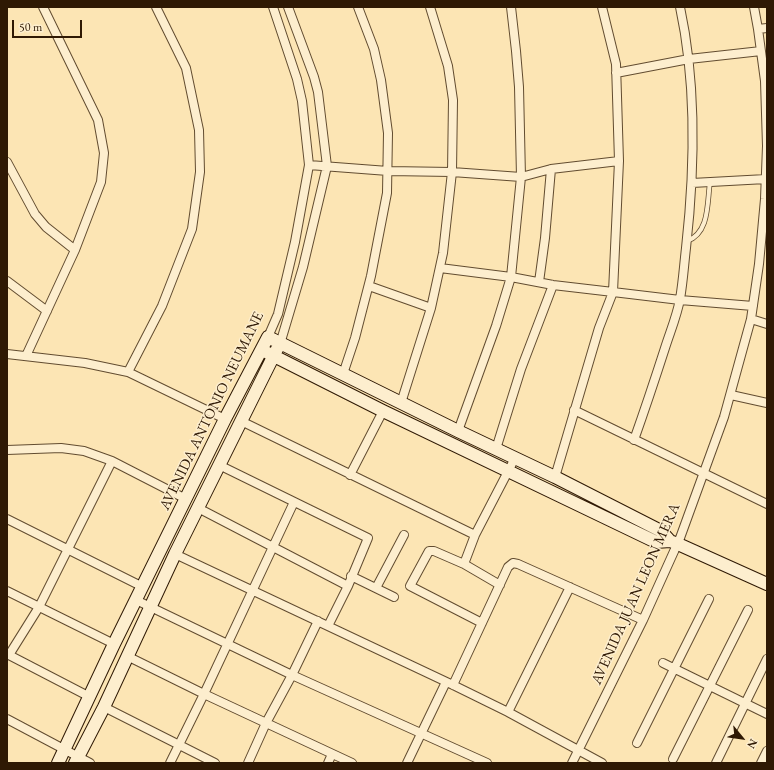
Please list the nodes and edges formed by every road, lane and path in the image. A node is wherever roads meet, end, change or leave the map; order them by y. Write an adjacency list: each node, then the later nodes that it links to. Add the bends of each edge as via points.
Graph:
1 (43, 7): 30 (street, via 98,120 104,152 101,182)
2 (156, 7): 51 (street, via 186,68 199,130 200,172 192,229 162,306)
3 (273, 7): 19 (street, AVENIDA ANTONIO NEUMANE, via 297,79)
4 (288, 7): 20 (street, AVENIDA ANTONIO NEUMANE, via 318,92)
5 (358, 7): 22 (street, via 374,49 381,80 388,133)
6 (430, 7): 23 (street, via 448,66 453,100)
7 (511, 7): 24 (street, via 519,87)
8 (602, 7): 14 (street)
9 (680, 7): 13 (street)
10 (754, 7): 11 (street, AVENIDA JUAN LEON MERA)
11 (763, 28): 12 (street, AVENIDA JUAN LEON MERA)
12 (761, 51): 13 (street); 15 (street, AVENIDA JUAN LEON MERA)
13 (689, 59): 14 (street); 27 (street)
14 (616, 73): 17 (street)
15 (766, 81): 16 (street, AVENIDA JUAN LEON MERA)
16 (767, 146): 25 (street, AVENIDA JUAN LEON MERA)
17 (619, 161): 21 (street); 38 (street)
18 (7, 162): 30 (street, via 35,214 46,227)
19 (309, 165): 20 (street); 45 (street, AVENIDA ANTONIO NEUMANE, via 296,242 278,314)
20 (327, 166): 22 (street); 46 (street, AVENIDA ANTONIO NEUMANE, via 304,267)
21 (551, 169): 24 (street); 35 (street)
22 (388, 171): 23 (street); 37 (street, via 388,193)
23 (452, 172): 24 (street); 32 (street)
24 (521, 177): 33 (street)
25 (766, 179): 26 (street); 28 (street, AVENIDA JUAN LEON MERA)
26 (710, 182): 27 (street); 29 (lane, via 703,226 695,238)
27 (692, 183): 29 (street)
28 (766, 199): 31 (street, AVENIDA JUAN LEON MERA)
29 (687, 242): 39 (street)
30 (74, 250): 42 (street)
31 (763, 264): 40 (street, AVENIDA JUAN LEON MERA)
32 (440, 268): 33 (street); 41 (street)
33 (511, 277): 35 (street); 60 (street)
34 (7, 282): 42 (street)
35 (539, 282): 36 (street)
36 (554, 285): 38 (street); 62 (street, via 521,369)
37 (369, 286): 41 (street); 52 (street, via 356,338)
38 (613, 292): 39 (street); 56 (street)
39 (680, 300): 40 (street); 61 (street)
40 (753, 306): 43 (street, AVENIDA JUAN LEON MERA)
41 (431, 308): 54 (street)
42 (47, 311): 50 (street)
43 (751, 319): 44 (street); 53 (street, AVENIDA JUAN LEON MERA)
44 (767, 324)
45 (268, 337): 46 (street); 47 (street, AVENIDA ANTONIO NEUMANE)
46 (280, 344): 49 (street, AVENIDA ANTONIO NEUMANE); 52 (street)
47 (262, 350): 49 (street); 58 (street, AVENIDA ANTONIO NEUMANE)
48 (7, 354): 50 (street)
49 (274, 355): 57 (street); 59 (street, AVENIDA ANTONIO NEUMANE)
50 (26, 356): 51 (street, via 85,363)
51 (128, 372): 58 (street)
52 (343, 374): 54 (street)
53 (731, 394): 55 (street); 68 (street, AVENIDA JUAN LEON MERA)
54 (401, 402): 60 (street)
55 (767, 403)
56 (574, 410): 61 (street); 70 (street)
57 (383, 411): 67 (street); 69 (street)
58 (225, 419): 71 (street, AVENIDA ANTONIO NEUMANE)
59 (241, 421): 66 (street, AVENIDA ANTONIO NEUMANE); 69 (street)
60 (458, 431): 62 (street)
61 (634, 440): 68 (street)
62 (496, 448): 64 (street)
63 (7, 450): 65 (street, via 72,449)
64 (515, 458): 67 (street); 70 (street)
65 (112, 461): 71 (street); 80 (street)
66 (219, 465): 72 (street); 74 (street, AVENIDA ANTONIO NEUMANE)
67 (508, 472): 77 (street); 78 (street, via 656,542)
68 (704, 473): 73 (street); 78 (street, AVENIDA JUAN LEON MERA)
69 (350, 475): 77 (street)
70 (555, 477): 78 (street, via 661,531)
71 (186, 499): 87 (street, AVENIDA ANTONIO NEUMANE)
72 (294, 502): 79 (street); 83 (street, via 368,538)
73 (767, 504)
74 (198, 508): 79 (street); 81 (street, AVENIDA ANTONIO NEUMANE)
75 (7, 519): 80 (street)
76 (404, 535): 89 (street)
77 (475, 535): 82 (street)
78 (674, 543): 84 (street); 98 (street, AVENIDA JUAN LEON MERA)
79 (272, 547): 86 (street); 90 (street)
80 (67, 548): 87 (street); 95 (street)
81 (175, 554): 90 (street); 96 (street, AVENIDA ANTONIO NEUMANE)
82 (464, 564): 85 (street); 100 (street, via 429,551 410,586)
83 (352, 576): 86 (street); 89 (street)
84 (767, 584)
85 (500, 585): 88 (street, via 508,567 518,564); 100 (street)
86 (348, 586): 101 (street)
87 (144, 587): 94 (street, AVENIDA ANTONIO NEUMANE)
88 (570, 587): 98 (street); 116 (street)
89 (376, 588): 92 (street)
90 (252, 590): 99 (street); 103 (street)
91 (7, 591): 95 (street)
92 (394, 596)
93 (709, 599): 108 (street)
94 (136, 600): 96 (street); 102 (street, AVENIDA ANTONIO NEUMANE)
95 (39, 607): 102 (street); 104 (street)
96 (149, 607): 103 (street); 105 (street, AVENIDA ANTONIO NEUMANE)
97 (748, 610): 111 (street)
98 (643, 620): 123 (street, AVENIDA JUAN LEON MERA)
99 (318, 621): 101 (street); 109 (street)
100 (482, 623): 110 (street)
101 (328, 626): 110 (street)
102 (114, 644): 113 (street, AVENIDA ANTONIO NEUMANE)
103 (227, 645): 109 (street); 112 (street)
104 (8, 654): 113 (street)
105 (127, 656): 112 (street); 115 (street, AVENIDA ANTONIO NEUMANE)
106 (767, 659): 114 (street)
107 (663, 663): 108 (street)
108 (675, 669): 111 (street); 121 (street)
109 (292, 675): 119 (street); 120 (street)
110 (449, 683): 116 (street); 120 (street)
111 (710, 686): 114 (street); 127 (street)
112 (204, 694): 119 (street); 122 (street)
113 (90, 697): 124 (street, AVENIDA ANTONIO NEUMANE)
114 (745, 703): 117 (street); 140 (street)
115 (104, 707): 122 (street); 128 (street, AVENIDA ANTONIO NEUMANE)
116 (508, 712): 123 (street)
117 (767, 714)
118 (7, 719): 124 (street)
119 (266, 723): 126 (street); 133 (street)
120 (421, 733): 136 (street); 137 (street)
121 (637, 743)
122 (178, 745): 131 (street); 132 (street)
123 (579, 749): 138 (street, AVENIDA JUAN LEON MERA); 139 (street)
124 (64, 750): 128 (street); 129 (street, AVENIDA ANTONIO NEUMANE)
125 (767, 751): 141 (street)
126 (332, 754): 134 (street); 135 (street)
127 (674, 759)
128 (77, 760): 130 (street)
129 (58, 763)
130 (90, 763)
131 (170, 763)
132 (215, 763)
133 (248, 763)
134 (328, 763)
135 (352, 763)
136 (407, 763)
137 (487, 763)
138 (572, 763)
139 (602, 763)
140 (716, 763)
141 (761, 763)

